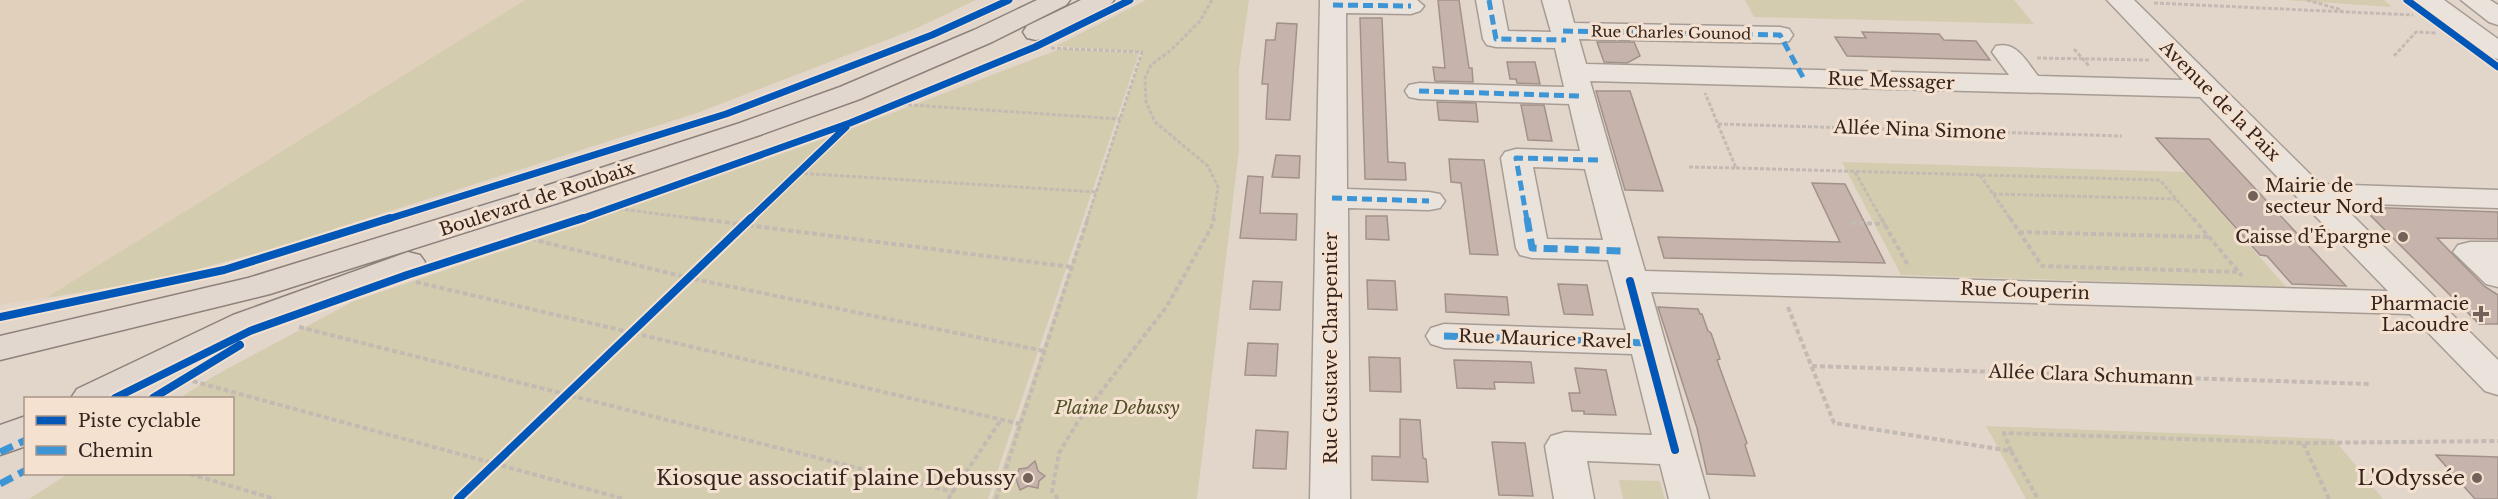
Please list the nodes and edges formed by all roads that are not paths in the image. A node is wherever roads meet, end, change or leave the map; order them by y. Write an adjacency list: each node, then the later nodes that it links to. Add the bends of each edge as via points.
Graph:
1 (1057, 0): 30 (main road, Boulevard de Roubaix, via 850,93 750,129 258,286)
2 (1101, 0): 32 (main road, Boulevard de Roubaix, via 980,59 791,136 411,261 244,323)
3 (1489, 0): 11 (street, via 1496,39)
4 (1555, 0): 11 (street, Rue Maurice Ravel)
5 (2474, 0): 10 (street)
6 (1333, 2): 8 (street, Rue Gustave Charpentier); 21 (street, Rue Gustave Charpentier)
7 (2133, 2): 17 (street, Avenue de la Paix)
8 (1411, 6)
9 (2423, 10): 13 (street)
10 (2498, 17)
11 (1564, 36): 12 (street, Rue Charles Gounod); 15 (street, Rue Maurice Ravel)
12 (1780, 36)
13 (2498, 51)
14 (2007, 54): 16 (street)
15 (1577, 84): 16 (street, Rue Messager, via 1698,76); 18 (street); 19 (street, Rue Maurice Ravel)
16 (2031, 85): 17 (street, Rue Messager)
17 (2208, 89): 20 (street, Avenue de la Paix)
18 (1419, 91)
19 (1598, 160): 25 (street, Rue Maurice Ravel); 25 (street, via 1516,158 1532,248)
20 (2311, 193): 22 (street); 27 (street, Avenue de la Paix)
21 (1332, 198): 23 (street); 36 (street, Rue Gustave Charpentier)
22 (2498, 199)
23 (1429, 201)
24 (2498, 252): 26 (street, via 2470,252)
25 (1626, 266): 27 (street, Rue Couperin, via 1779,285); 29 (street, Rue Maurice Ravel)
26 (2498, 277)
27 (2420, 303): 31 (street, Avenue de la Paix)
28 (1444, 336): 29 (street, Rue Maurice Ravel)
29 (1647, 343): 35 (street, Rue Maurice Ravel)
30 (0, 348)
31 (2498, 382)
32 (94, 397)
33 (24, 431): 34 (main road)
34 (0, 441)
35 (1675, 450): 37 (street, via 1565,446); 38 (street, Rue Maurice Ravel)
36 (1330, 499)
37 (1574, 499)
38 (1689, 499)

